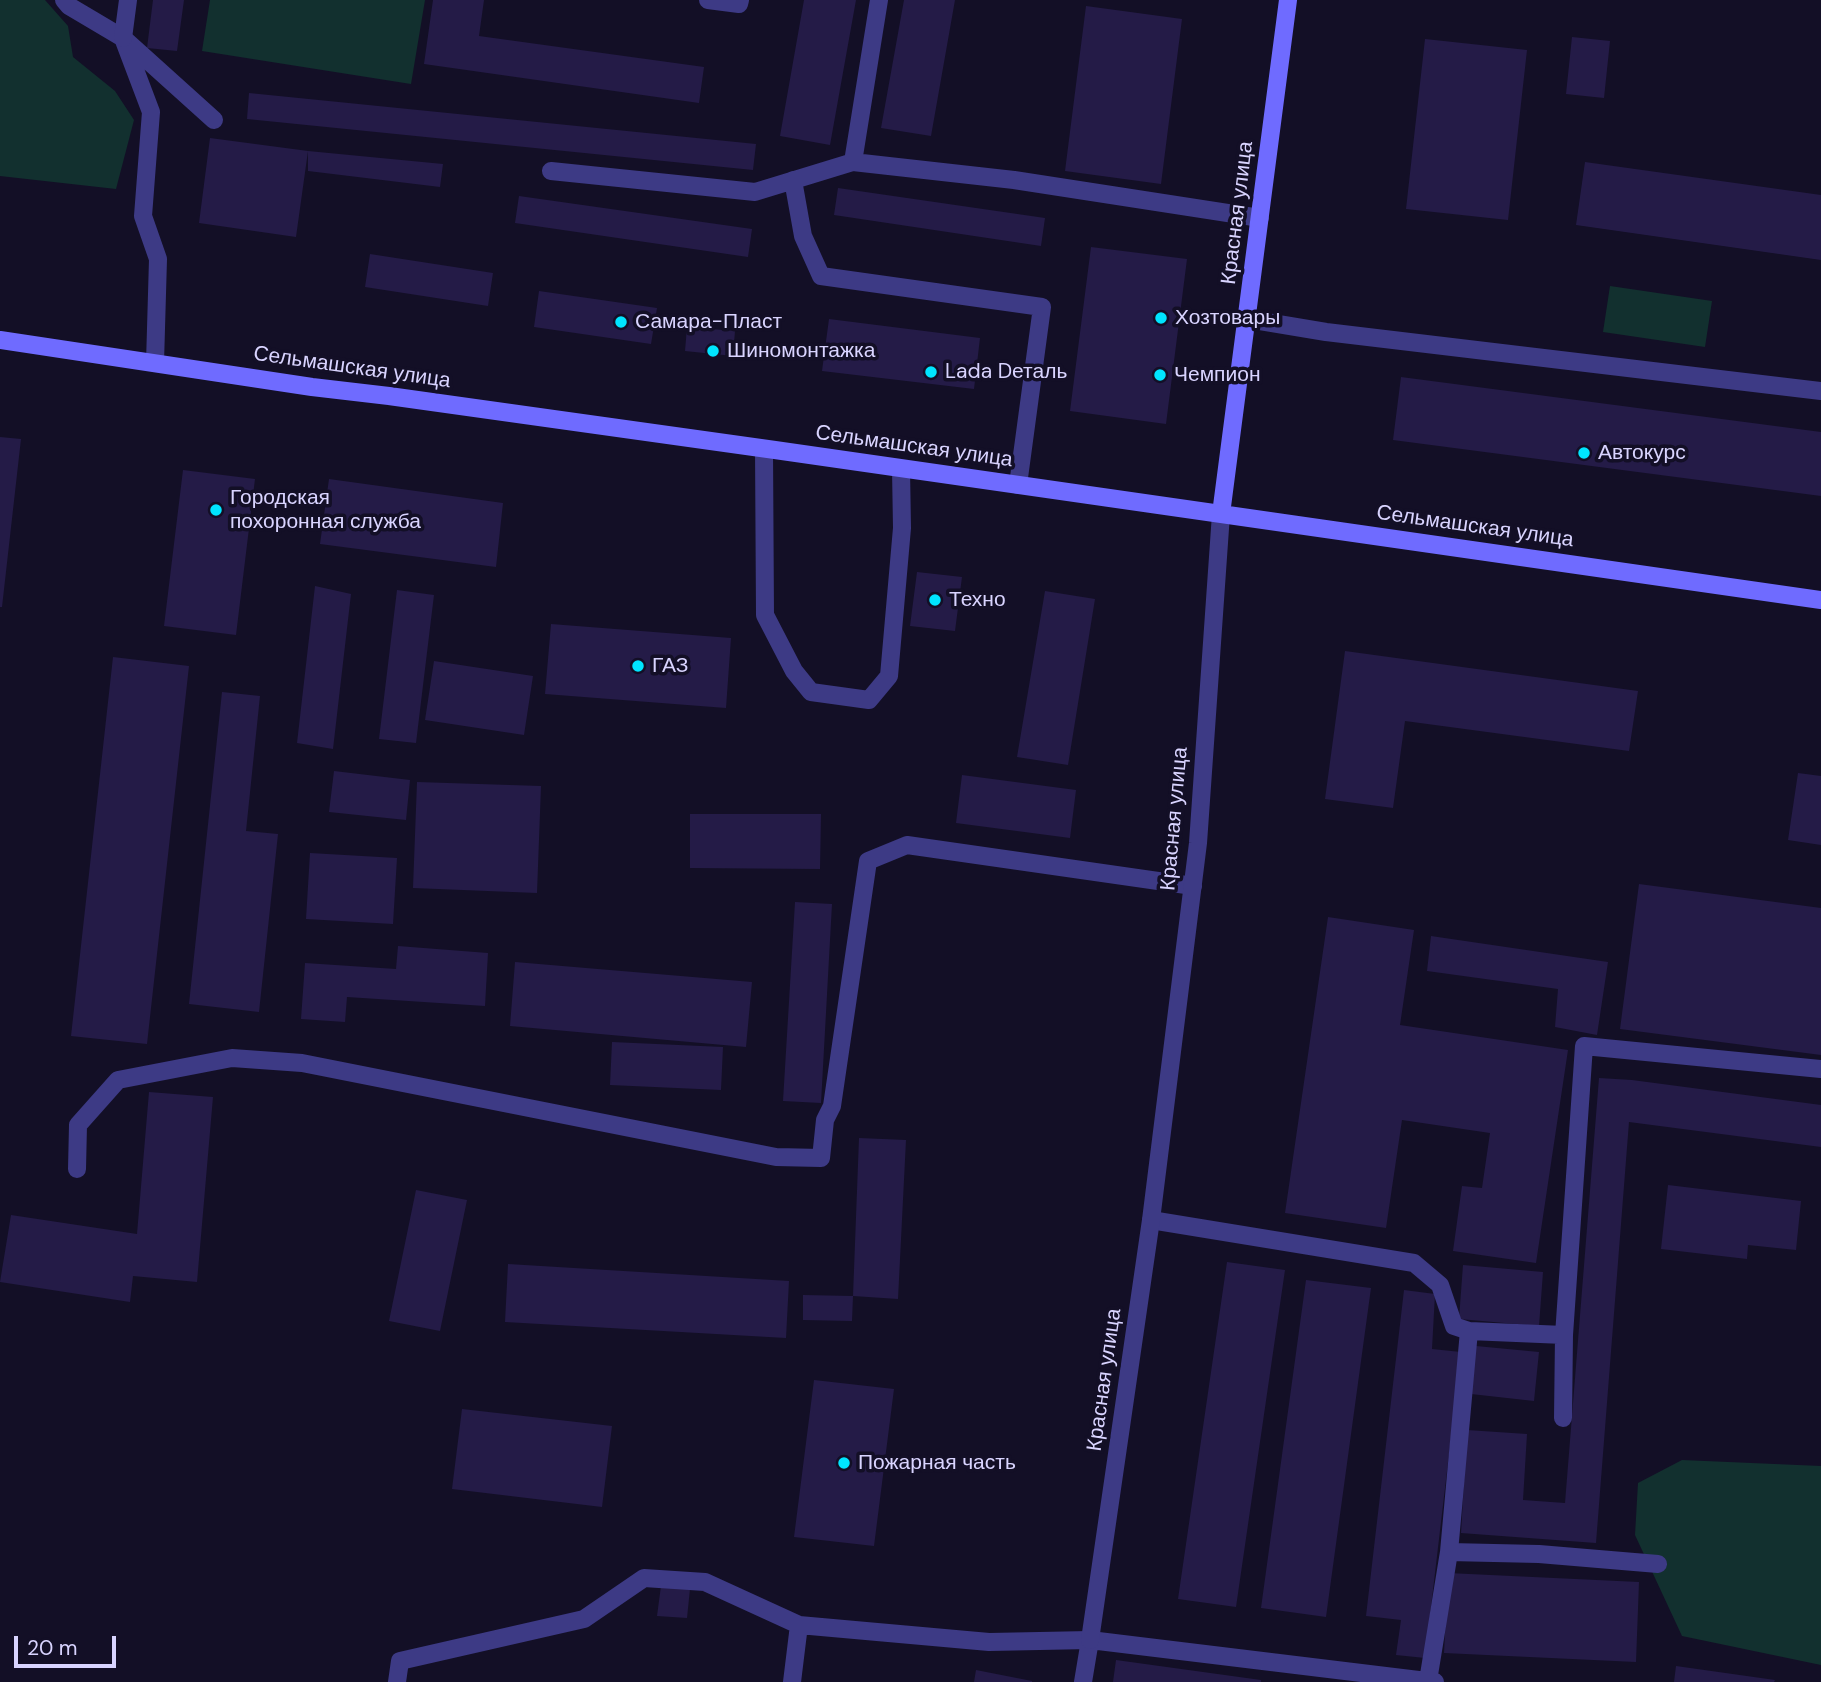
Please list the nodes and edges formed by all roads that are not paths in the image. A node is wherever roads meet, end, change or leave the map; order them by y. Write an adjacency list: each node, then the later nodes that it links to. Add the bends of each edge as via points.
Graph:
1 (64, 0): 7 (street)
2 (128, 0): 7 (street)
3 (708, 0): 4 (street, via 739,4)
4 (740, 0)
5 (879, 0): 9 (street)
6 (1287, 0): 12 (main road, Красная улица)
7 (123, 38): 8 (street); 15 (street, via 151,112 143,216 158,259)
8 (214, 120)
9 (853, 162): 11 (street); 12 (street, via 1014,180)
10 (551, 171): 11 (street, via 755,192)
11 (793, 180): 19 (street, via 803,236 821,275 1042,307)
12 (1260, 218): 13 (main road, Красная улица)
13 (1248, 319): 16 (street); 20 (main road, Красная улица)
14 (0, 340): 15 (main road, Сельмашская улица)
15 (155, 363): 17 (main road, Сельмашская улица)
16 (1821, 391)
17 (764, 449): 18 (main road, Сельмашская улица); 18 (street, via 765,615 794,671 811,692 869,701 889,676 902,528)
18 (901, 469): 19 (main road, Сельмашская улица)
19 (1018, 485): 20 (main road, Сельмашская улица)
20 (1221, 514): 21 (main road, Сельмашская улица); 22 (street, Красная улица)
21 (1821, 600)
22 (1192, 886): 24 (street, via 907,845 868,861 821,1158 776,1157 302,1063 232,1058 118,1080 78,1125); 25 (street, Красная улица)
23 (1821, 1069): 27 (street, via 1584,1046)
24 (77, 1169)
25 (1151, 1220): 26 (street, via 1413,1263 1440,1285 1454,1326); 32 (street, Красная улица)
26 (1469, 1331): 27 (street); 29 (street)
27 (1564, 1335): 28 (street)
28 (1563, 1418)
29 (1449, 1552): 30 (street); 33 (street)
30 (1658, 1564)
31 (799, 1625): 32 (street, via 989,1642); 34 (street, via 705,1582 644,1578 584,1619 400,1661); 35 (street)
32 (1090, 1640): 33 (street); 36 (street, Красная улица)
33 (1432, 1681)
34 (397, 1682)
35 (792, 1682)
36 (1083, 1682)

